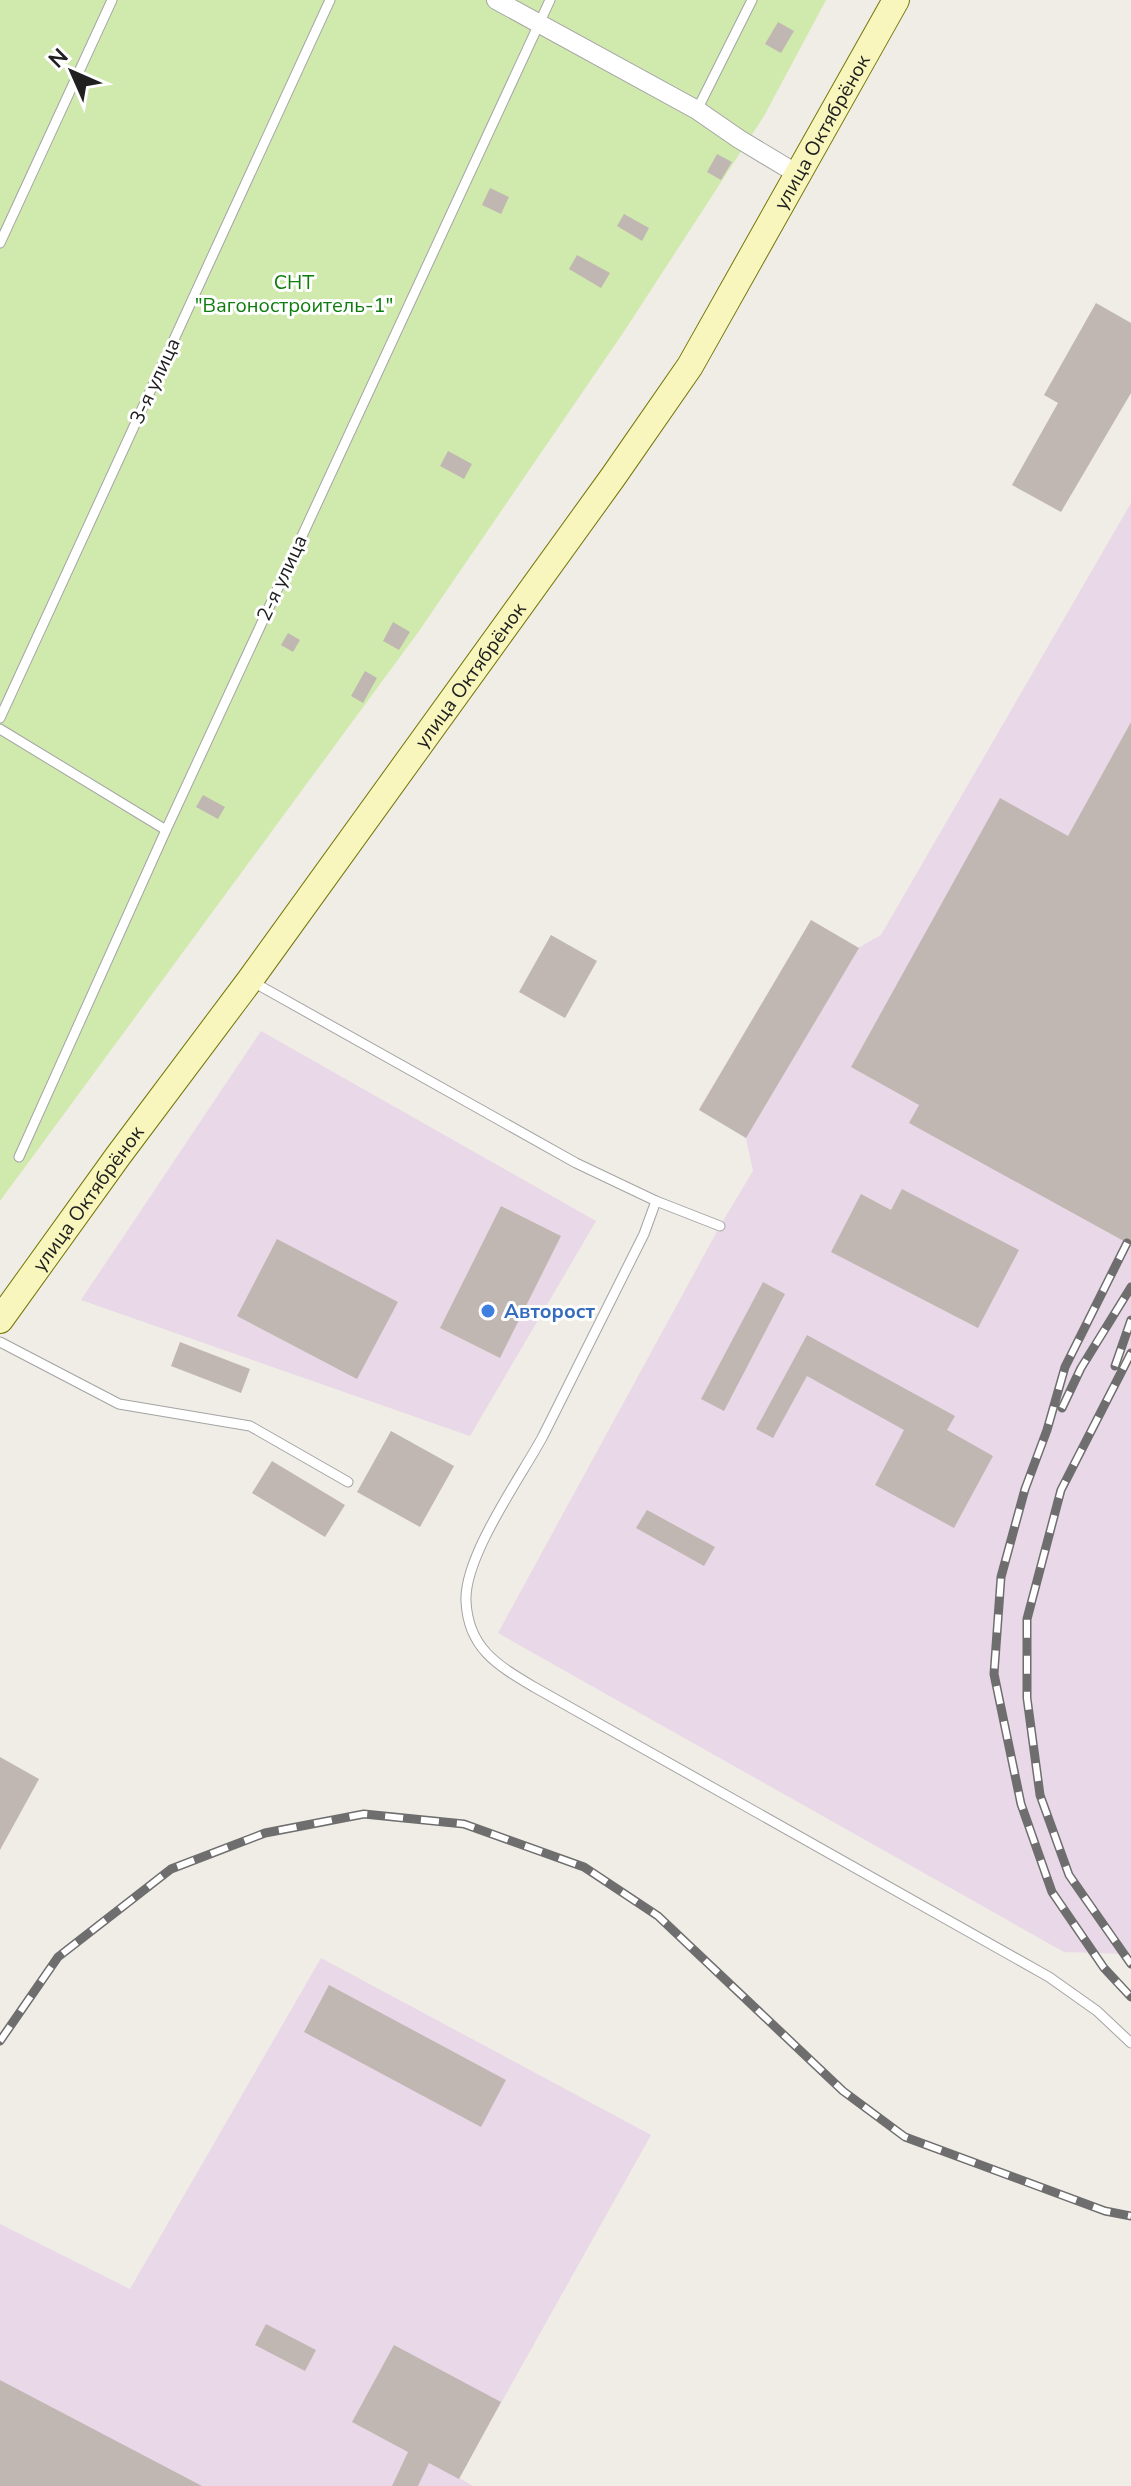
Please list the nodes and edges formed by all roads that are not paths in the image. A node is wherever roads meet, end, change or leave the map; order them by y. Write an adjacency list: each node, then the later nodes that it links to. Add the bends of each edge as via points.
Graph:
1 (112, 0): 10 (lane)
2 (330, 0): 11 (lane, 3-я улица)
3 (496, 0): 7 (street)
4 (550, 0): 7 (lane, 2-я улица)
5 (752, 0): 8 (lane)
6 (896, 0): 9 (street, улица Октябрёнок)
7 (539, 23): 8 (street); 13 (lane, 2-я улица)
8 (697, 110): 9 (street)
9 (799, 175): 14 (street, улица Октябрёнок, via 690,366)
10 (0, 243)
11 (0, 718)
12 (0, 729): 13 (lane)
13 (166, 830): 15 (lane, 2-я улица)
14 (250, 980): 16 (lane, via 576,1163); 18 (street, улица Октябрёнок)
15 (19, 1157)
16 (656, 1201): 17 (lane); 21 (lane, via 548,1425 484,1540 466,1590 472,1633 493,1662 1049,1977)
17 (720, 1226)
18 (0, 1320)
19 (0, 1342): 20 (lane, via 119,1404 250,1426)
20 (348, 1482)
21 (1131, 2043)

